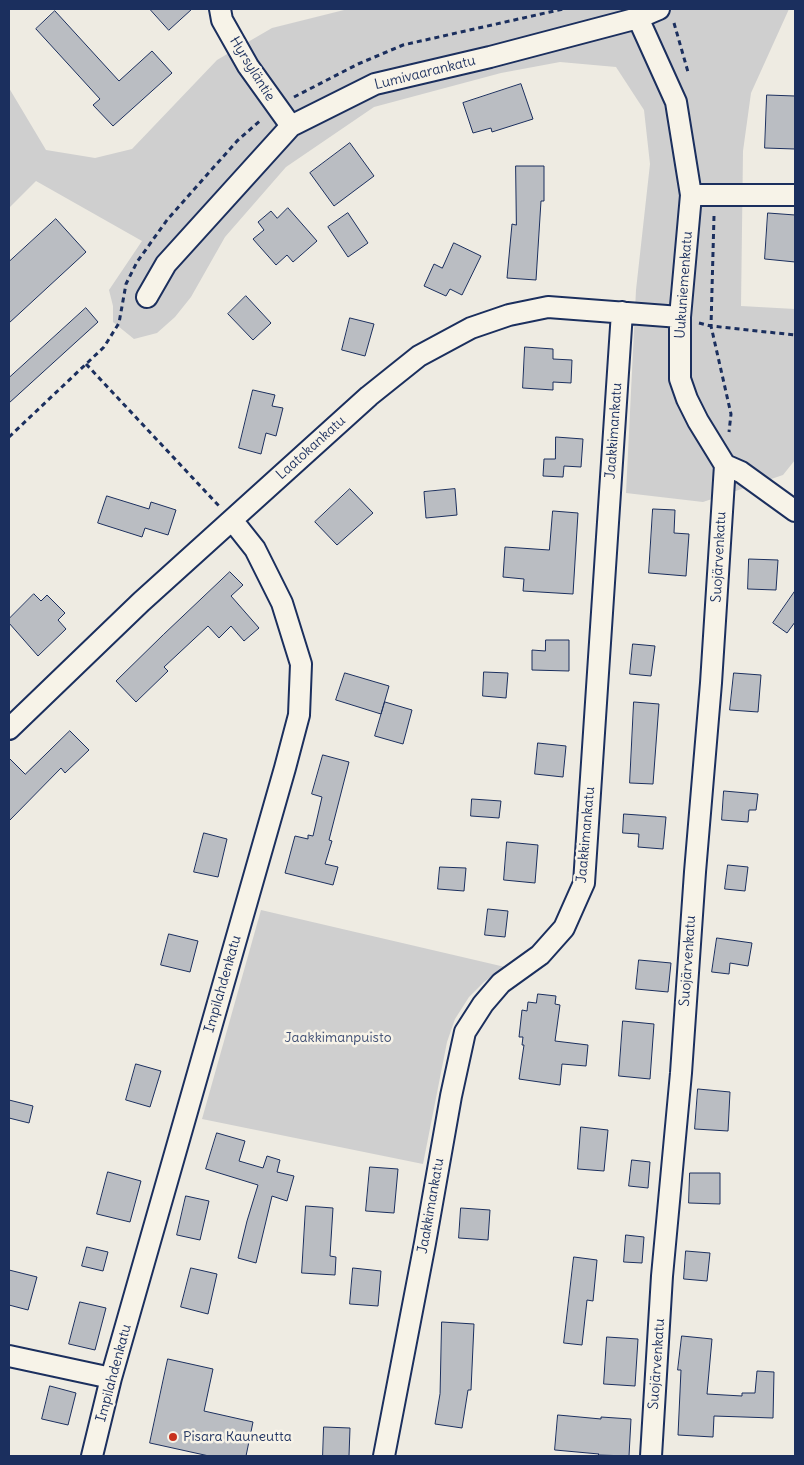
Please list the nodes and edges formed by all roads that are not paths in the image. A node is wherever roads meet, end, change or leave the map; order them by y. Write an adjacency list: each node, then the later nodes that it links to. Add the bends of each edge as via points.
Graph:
1 (220, 9): 4 (street, Hyrsyläntie, via 222,20 248,66)
2 (659, 9): 3 (street, Lumivaarankatu)
3 (638, 18): 4 (street, Lumivaarankatu, via 375,84); 5 (street, Uukuniemenkatu, via 676,102)
4 (291, 126): 7 (street, Lumivaarankatu, via 166,264)
5 (691, 195): 6 (street); 9 (street, Uukuniemenkatu)
6 (795, 195)
7 (147, 297)
8 (622, 312): 9 (street, Laatokankatu); 12 (street, Laatokankatu, via 548,307 508,315 471,328 419,356 369,396); 17 (street, Jaakkimankatu, via 584,883 564,928 540,955 501,983 465,1032)
9 (680, 316): 10 (street, Uukuniemenkatu, via 680,379 695,414)
10 (724, 465): 11 (street, via 741,472); 18 (street, Suojärvenkatu, via 711,683 662,1276)
11 (795, 511)
12 (232, 520): 13 (street, Laatokankatu, via 141,602); 15 (street, Impilahdenkatu, via 255,549 282,603 301,664 299,715)
13 (9, 730)
14 (9, 1356): 15 (street)
15 (111, 1378): 16 (street, Impilahdenkatu)
16 (92, 1456)
17 (384, 1456)
18 (651, 1456)

